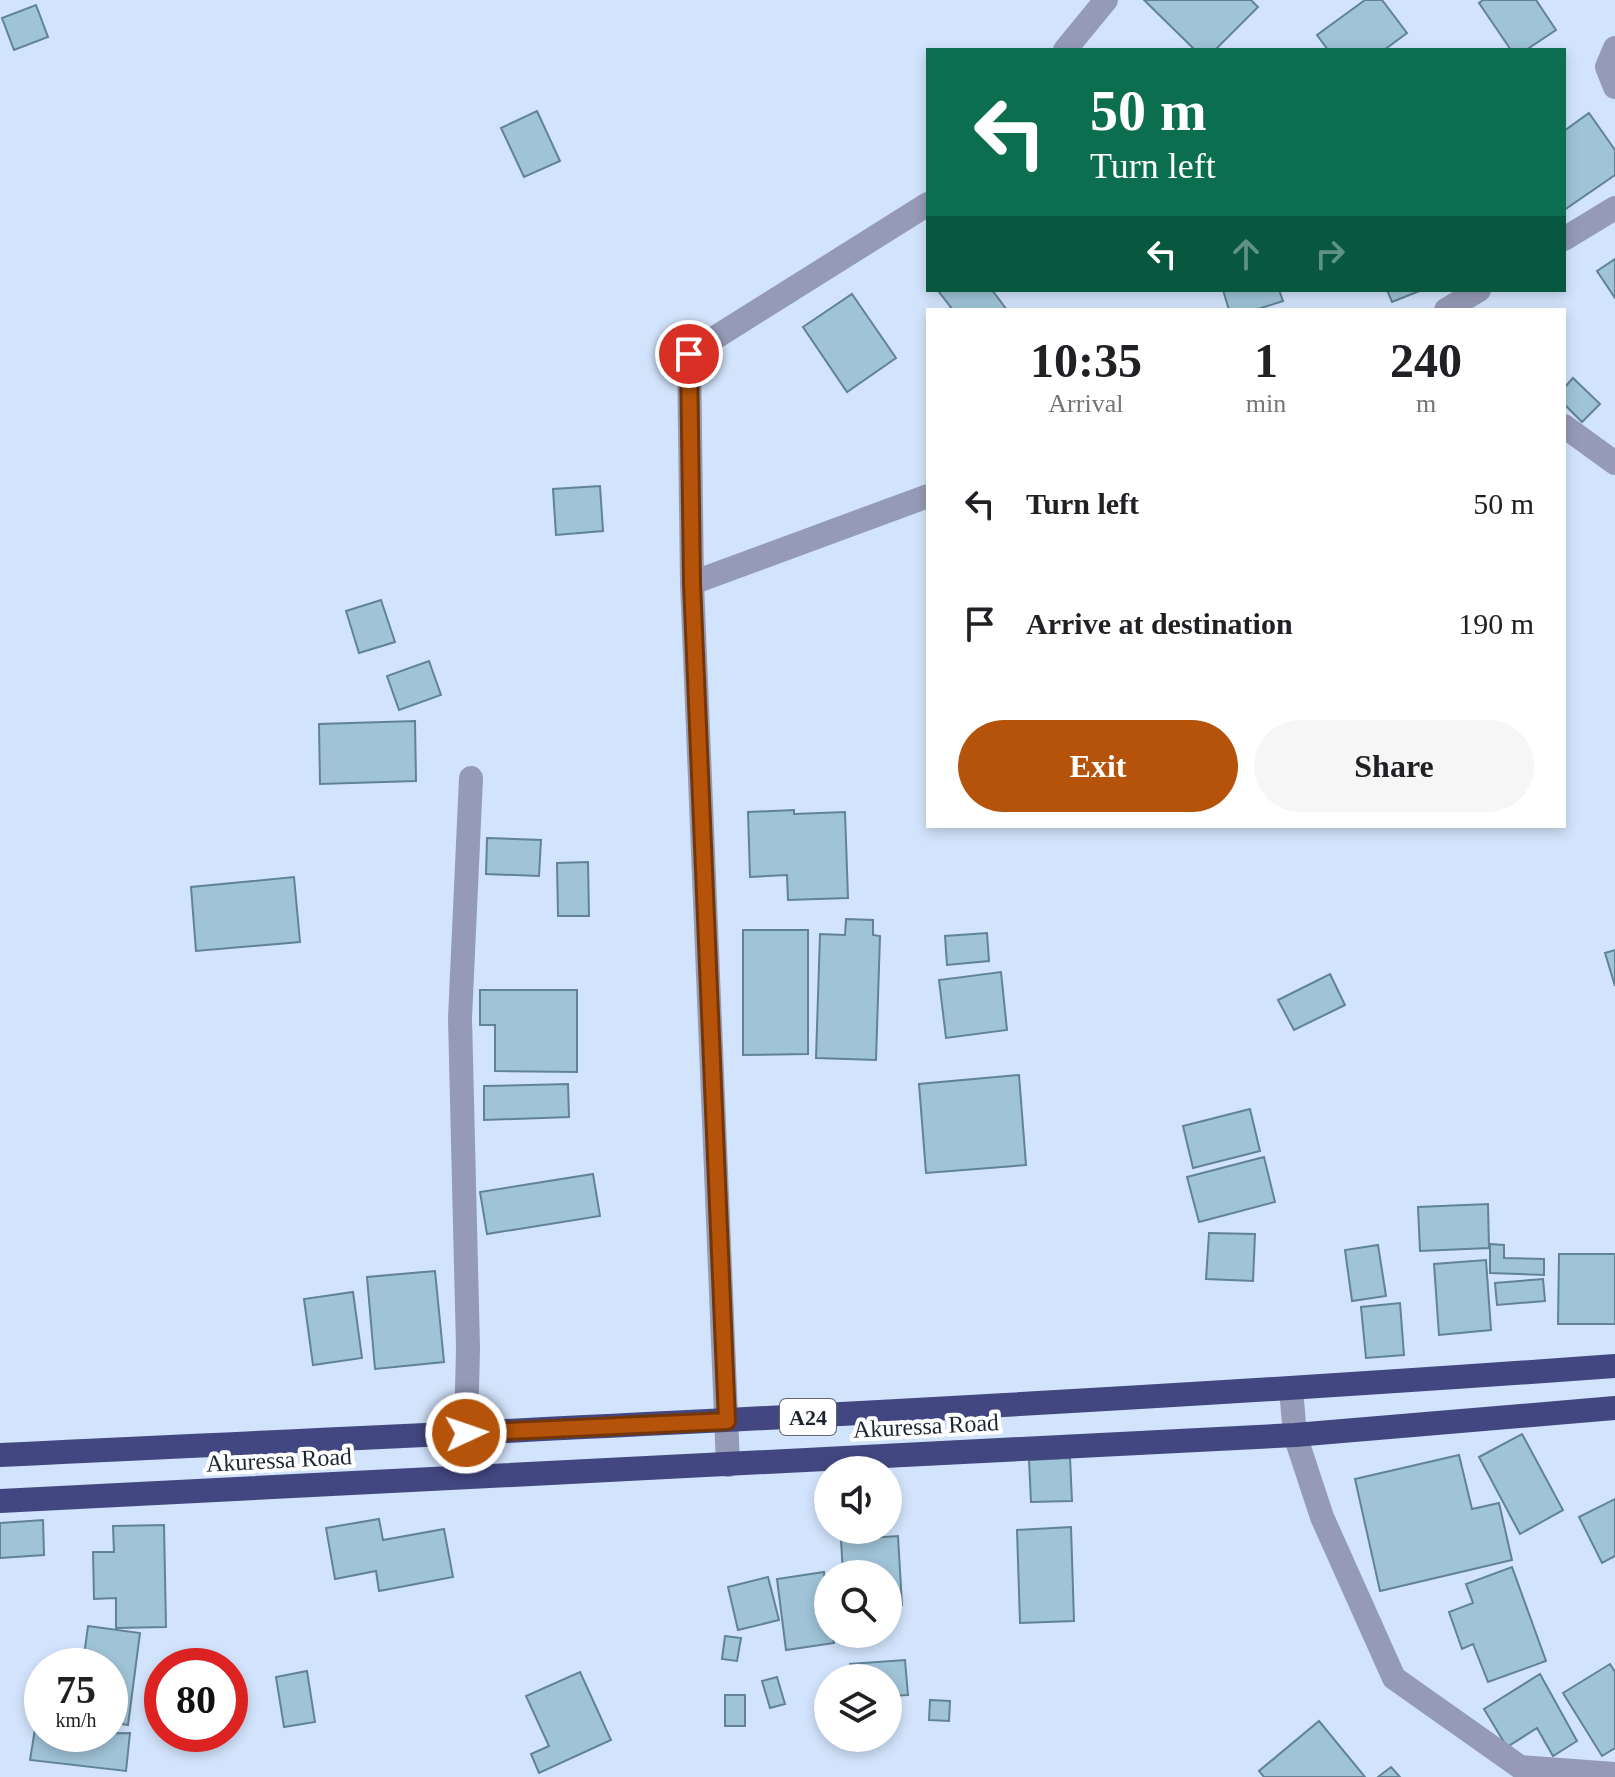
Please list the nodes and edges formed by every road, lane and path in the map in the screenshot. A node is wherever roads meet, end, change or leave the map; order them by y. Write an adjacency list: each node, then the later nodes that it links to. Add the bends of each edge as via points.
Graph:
1 (1106, 0): 2 (street)
2 (1067, 48)
3 (1615, 48): 4 (street, via 1607,67)
4 (1615, 87)
5 (926, 205): 13 (street, via 689,354)
6 (1615, 208): 7 (street)
7 (1566, 238)
8 (1476, 292): 9 (street)
9 (1449, 308)
10 (1566, 427): 11 (street)
11 (1615, 463)
12 (926, 497): 13 (street)
13 (692, 583): 18 (street)
14 (471, 778): 19 (street, via 460,1018)
15 (1615, 1366): 16 (highway, Akuressa Road / A24)
16 (1291, 1389): 18 (highway, Akuressa Road / A24); 20 (street)
17 (1615, 1408): 20 (highway, Akuressa Road / A24)
18 (727, 1421): 19 (highway, Akuressa Road / A24); 22 (street)
19 (466, 1433): 21 (highway, Akuressa Road / A24)
20 (1295, 1435): 22 (highway, Akuressa Road / A24); 24 (street, via 1322,1517 1394,1678 1520,1767)
21 (0, 1455)
22 (728, 1465): 23 (highway, Akuressa Road / A24)
23 (0, 1501)
24 (1615, 1774)

